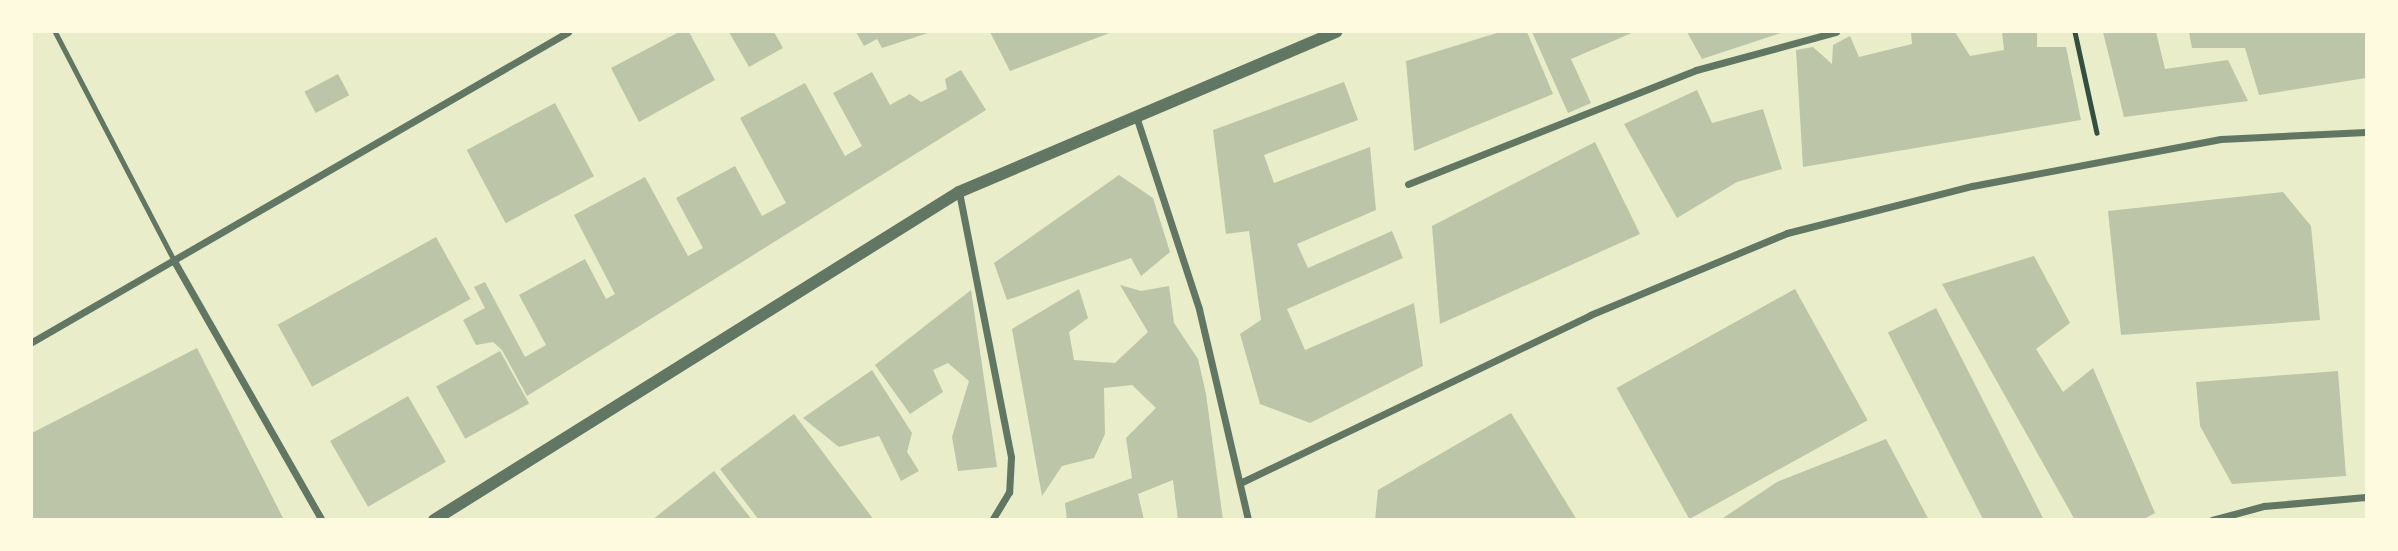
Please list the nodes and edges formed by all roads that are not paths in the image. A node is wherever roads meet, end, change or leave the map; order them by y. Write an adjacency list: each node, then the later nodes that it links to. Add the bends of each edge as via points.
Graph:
1 (55, 32): 9 (lane)
2 (568, 32): 9 (street)
3 (1336, 32): 5 (street)
4 (1836, 32): 7 (street, via 1696,70)
5 (1134, 112): 8 (street); 11 (street, via 1199,309)
6 (2367, 132): 11 (street, via 2221,139 1972,186 1787,233 1590,315)
7 (1408, 184)
8 (959, 192): 14 (street); 15 (street, via 1011,457 1009,492)
9 (174, 261): 10 (street); 13 (street)
10 (32, 342)
11 (1240, 483): 16 (street)
12 (2367, 496): 17 (street, via 2264,506)
13 (322, 520)
14 (434, 520)
15 (992, 520)
16 (1248, 520)
17 (2212, 520)

